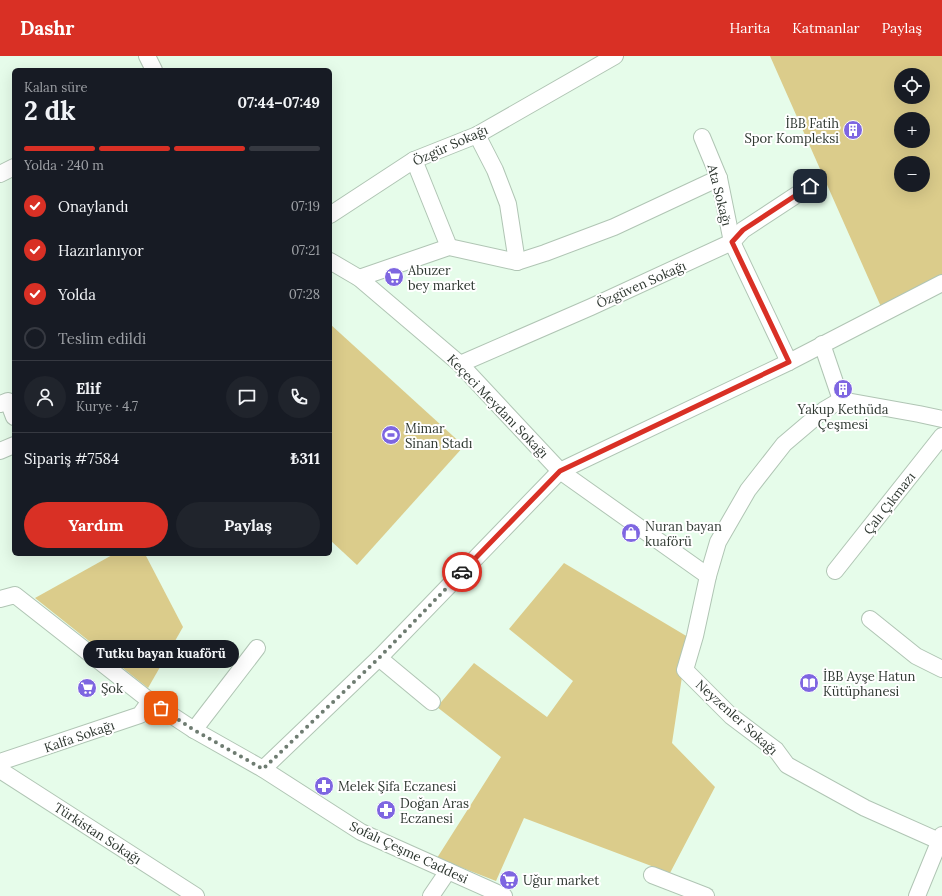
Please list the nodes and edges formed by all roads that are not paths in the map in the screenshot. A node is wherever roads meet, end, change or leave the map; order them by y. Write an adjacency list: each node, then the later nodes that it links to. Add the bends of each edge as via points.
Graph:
1 (147, 56): 3 (street)
2 (615, 56): 4 (street, Özgür Sokağı)
3 (153, 68)
4 (477, 135): 6 (street, Özgür Sokağı); 15 (street, via 495,170 508,204)
5 (702, 137): 9 (street, Ata Sokağı)
6 (414, 160): 11 (street, Özgür Sokağı); 13 (street)
7 (12, 168): 8 (street)
8 (0, 174)
9 (719, 178): 12 (street, Ata Sokağı); 15 (street, via 614,227)
10 (810, 186): 12 (street, Özgüven Sokağı, via 743,230)
11 (332, 214)
12 (732, 242): 19 (street, Ata Sokağı); 20 (street, Özgüven Sokağı)
13 (449, 247): 15 (street); 16 (street)
14 (332, 262): 16 (street, Keçeci Meydanı Sokağı)
15 (517, 262)
16 (359, 278): 20 (street, Keçeci Meydanı Sokağı)
17 (942, 283): 18 (street)
18 (822, 344): 19 (street); 21 (street)
19 (789, 362): 28 (street)
20 (460, 364): 28 (street, Keçeci Meydanı Sokağı)
21 (841, 400): 24 (street); 30 (street, via 824,410 784,444 748,490 718,542)
22 (0, 404): 23 (street, via 8,401)
23 (12, 412)
24 (942, 419)
25 (942, 436): 29 (street, Çalı Çıkmazı)
26 (12, 447): 27 (street)
27 (0, 451)
28 (560, 471): 30 (street, Keçeci Meydanı Sokağı); 34 (street)
29 (835, 571)
30 (708, 576): 42 (street, Neyzenler Sokağı, via 685,670 732,716 776,750 787,765 865,808)
31 (0, 599): 36 (street, Sofalı Çeşme Caddesi, via 15,595)
32 (870, 619): 35 (street, via 916,656)
33 (257, 648): 38 (street)
34 (379, 658): 37 (street); 40 (street)
35 (942, 669)
36 (150, 701): 38 (street, Sofalı Çeşme Caddesi); 39 (street, Kalfa Sokağı, via 140,715)
37 (432, 702)
38 (194, 730): 40 (street, Sofalı Çeşme Caddesi)
39 (0, 762)
40 (263, 769): 43 (street, Sofalı Çeşme Caddesi, via 361,832)
41 (0, 770): 45 (street, Türkistan Sokağı)
42 (941, 838): 49 (street)
43 (448, 871): 46 (street); 47 (street, Sofalı Çeşme Caddesi)
44 (652, 875): 48 (street)
45 (196, 896)
46 (431, 896)
47 (504, 896)
48 (706, 896)
49 (917, 896)

